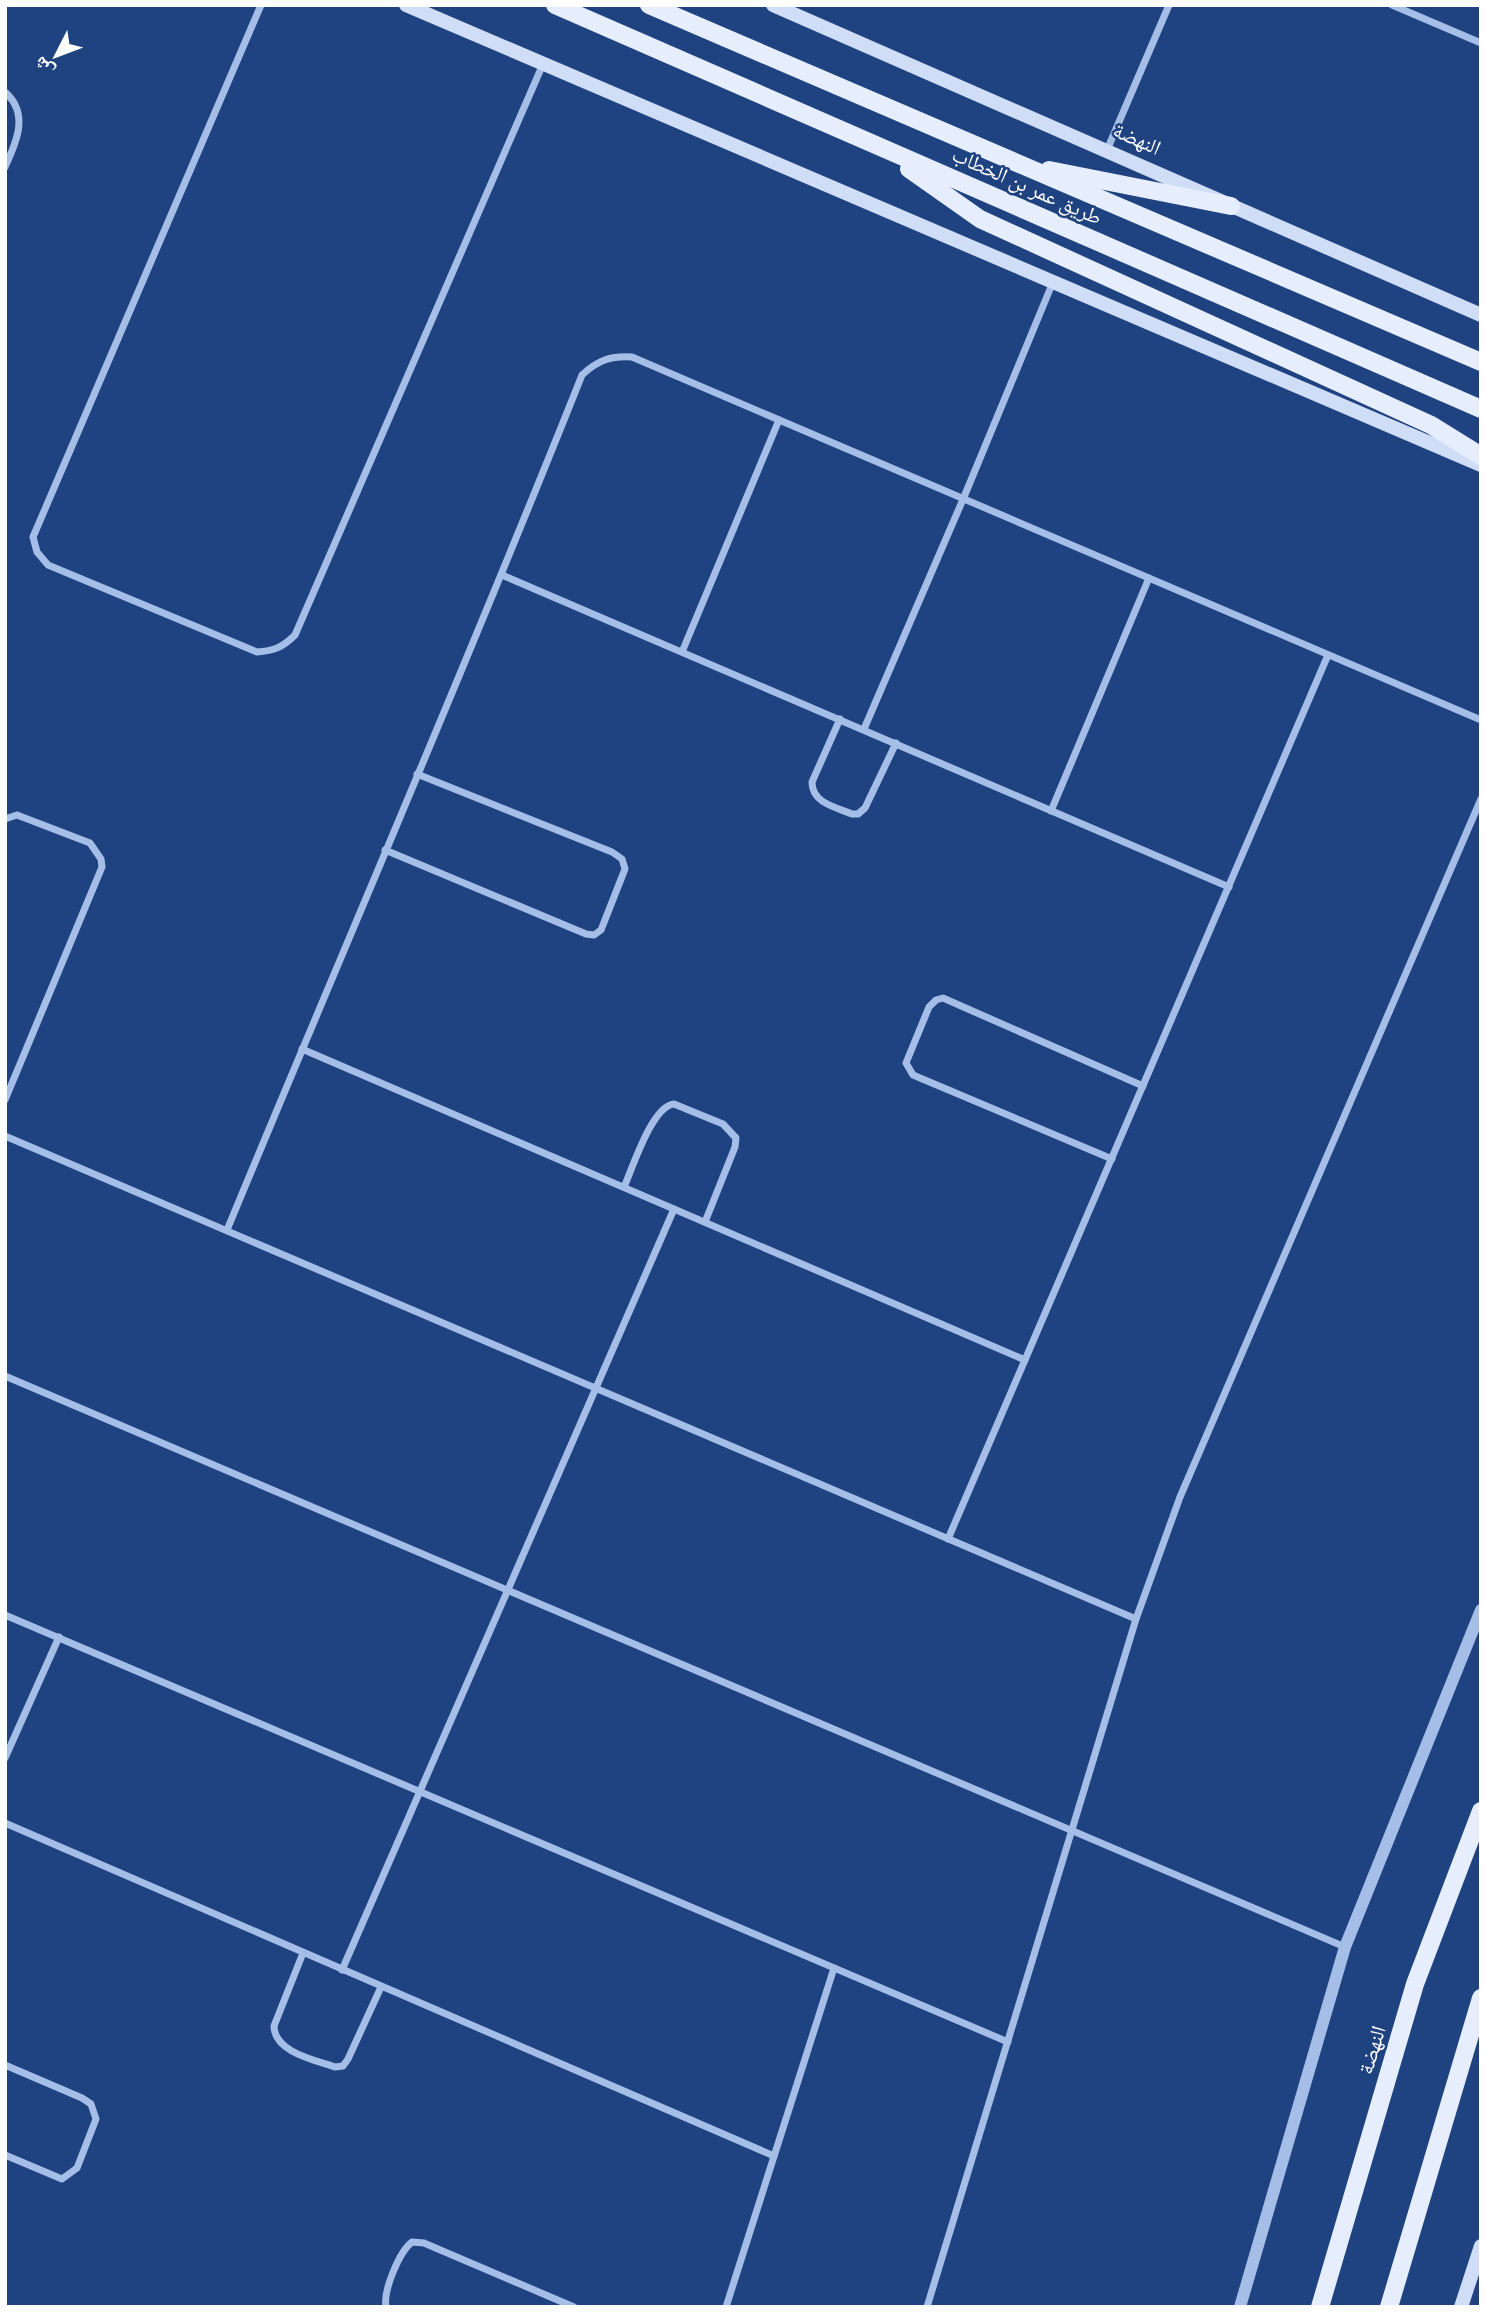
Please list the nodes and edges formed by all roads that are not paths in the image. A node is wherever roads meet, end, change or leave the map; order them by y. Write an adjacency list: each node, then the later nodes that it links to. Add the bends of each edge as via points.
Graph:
1 (261, 5): 9 (street, via 33,537 37,552 48,565 257,652 272,651 295,635)
2 (407, 5): 9 (main road)
3 (555, 5): 11 (main road, طريق عمر بن الخطاب)
4 (649, 5): 13 (main road, طريق عمر بن الخطاب)
5 (774, 5): 12 (main road, النهضة)
6 (1169, 5): 12 (street)
7 (1392, 5): 8 (street)
8 (1481, 43)
9 (543, 64): 16 (main road)
10 (5, 92): 14 (street, via 18,115 20,132)
11 (878, 146): 19 (main road, طريق عمر بن الخطاب); 21 (main road, via 980,219 1431,425)
12 (1107, 150): 15 (main road, النهضة)
13 (1015, 164): 15 (main road); 18 (main road, طريق عمر بن الخطاب)
14 (5, 167)
15 (1231, 206): 17 (main road, النهضة)
16 (1053, 282): 22 (main road); 23 (street)
17 (1481, 315)
18 (1481, 362)
19 (1481, 410)
20 (779, 419): 23 (street); 24 (street, via 632,356 594,363 582,376); 26 (street)
21 (1481, 456)
22 (1481, 465)
23 (964, 498): 25 (street); 30 (street)
24 (502, 575): 26 (street); 32 (street)
25 (1149, 578): 27 (street); 34 (street)
26 (682, 652): 28 (street)
27 (1328, 655): 29 (street); 37 (street)
28 (840, 719): 30 (street); 31 (street, via 812,791 817,798 852,814 865,808)
29 (1481, 720)
30 (864, 729): 31 (street)
31 (896, 743): 34 (street)
32 (417, 774): 36 (street); 36 (street, via 622,859 625,869 601,930 586,934)
33 (1481, 799): 54 (street, via 1180,1497)
34 (1051, 811): 37 (street)
35 (5, 818): 40 (street, via 17,815 90,843 102,867)
36 (385, 850): 38 (street)
37 (1229, 887): 39 (street)
38 (302, 1049): 43 (street); 46 (street)
39 (1143, 1086): 42 (street); 42 (street, via 943,998 929,1007 906,1063 913,1075)
40 (5, 1100)
41 (5, 1136): 46 (street)
42 (1112, 1159): 47 (street)
43 (624, 1187): 44 (street); 45 (street, via 655,1117 667,1104 723,1124 736,1138 735,1147)
44 (674, 1209): 45 (street); 49 (street)
45 (705, 1222): 47 (street)
46 (227, 1230): 49 (street)
47 (1025, 1360): 50 (street)
48 (5, 1376): 51 (street)
49 (596, 1387): 50 (street); 51 (street)
50 (948, 1539): 54 (street)
51 (508, 1590): 57 (street); 60 (street)
52 (1481, 1610): 61 (street)
53 (5, 1615): 55 (street)
54 (1136, 1619): 60 (street)
55 (58, 1637): 56 (street); 57 (street)
56 (5, 1758)
57 (420, 1791): 63 (street); 64 (street)
58 (1481, 1811): 77 (main road, النهضة, via 1415,1984)
59 (5, 1823): 62 (street)
60 (1073, 1830): 61 (street); 67 (street)
61 (1345, 1947): 76 (street)
62 (303, 1953): 64 (street); 65 (street, via 274,2026 281,2045 335,2067 343,2066)
63 (834, 1968): 67 (street); 70 (street)
64 (342, 1970): 65 (street)
65 (380, 1987): 70 (street)
66 (1481, 1998): 78 (main road)
67 (1008, 2042): 75 (street)
68 (5, 2065): 69 (street, via 82,2098 91,2104 96,2119 77,2168 62,2179)
69 (5, 2155)
70 (774, 2156): 74 (street)
71 (1481, 2246): 79 (main road)
72 (386, 2307): 73 (street, via 384,2297 404,2248 412,2242 424,2243)
73 (574, 2307)
74 (726, 2307)
75 (927, 2307)
76 (1240, 2307)
77 (1320, 2307)
78 (1389, 2307)
79 (1461, 2307)

